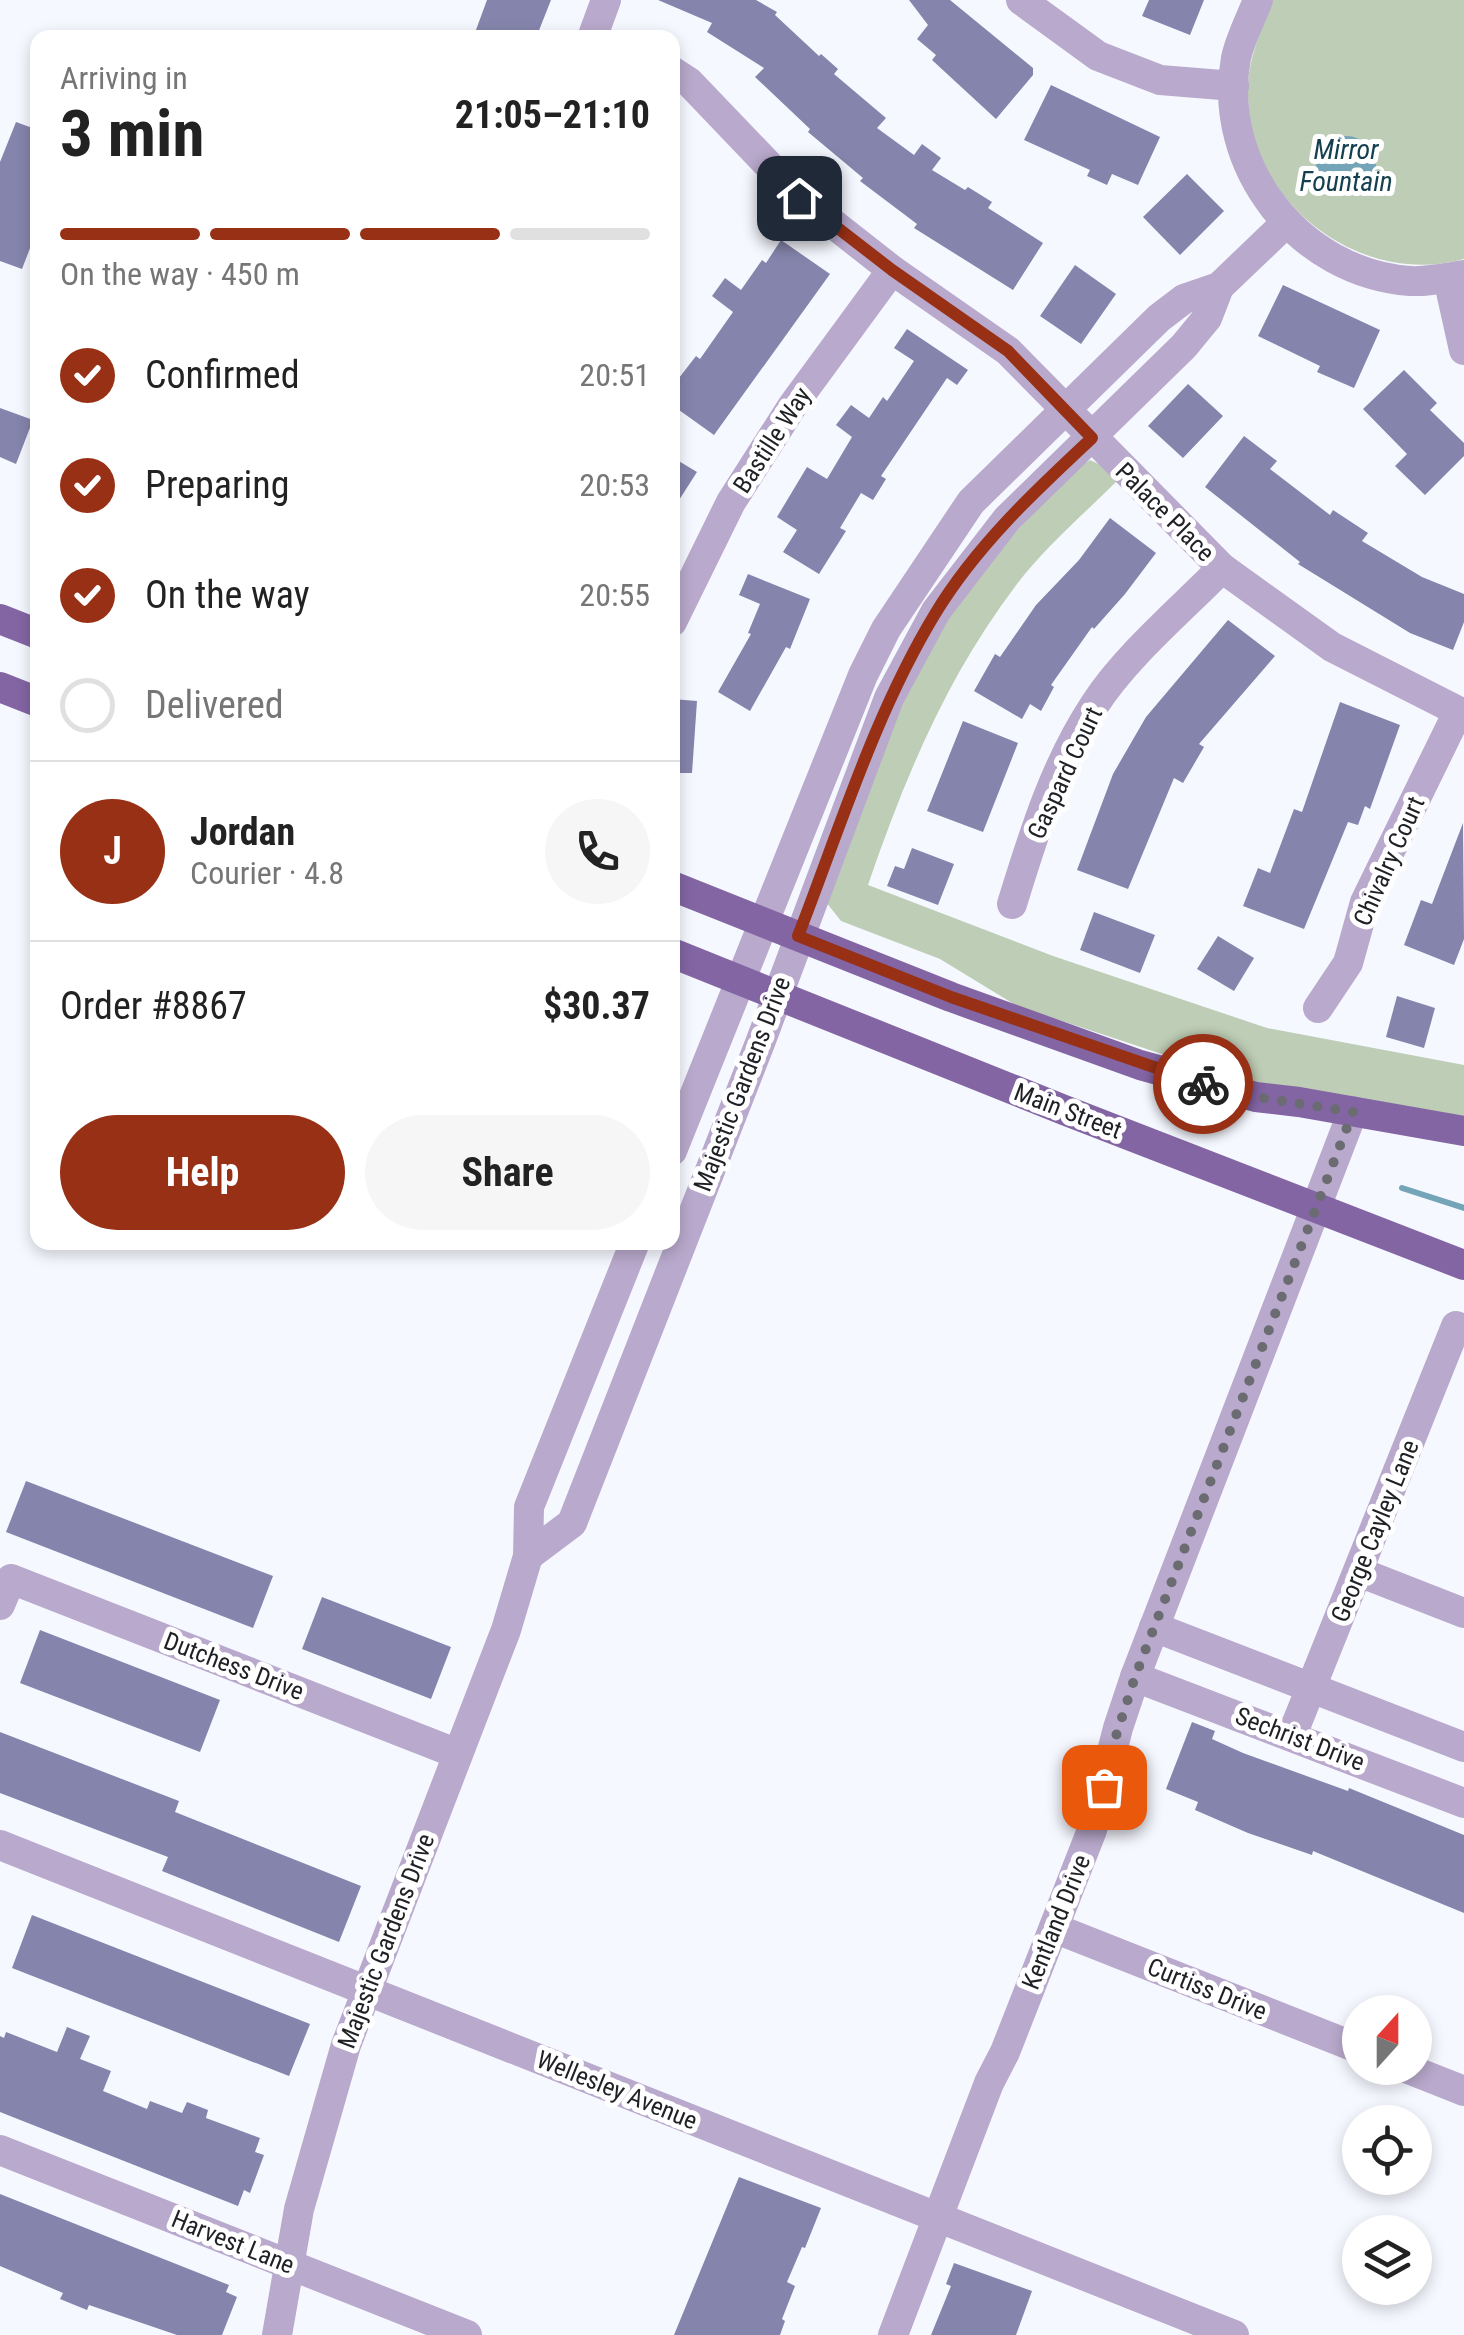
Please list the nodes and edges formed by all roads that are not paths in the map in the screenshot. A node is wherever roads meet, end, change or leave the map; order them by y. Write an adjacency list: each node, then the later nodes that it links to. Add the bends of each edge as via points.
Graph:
1 (606, 0): 4 (street)
2 (1020, 0): 6 (street, via 1098,56 1160,80)
3 (1258, 0): 6 (street, via 1236,56)
4 (596, 30)
5 (680, 76): 8 (street, Palace Place, via 799,198)
6 (1234, 86): 7 (street, via 1249,172)
7 (1287, 222): 9 (street, via 1312,244 1378,275 1412,282); 10 (street, Majestic Gardens Drive)
8 (892, 270): 12 (street, Palace Place, via 1008,351); 15 (street, Bastille Way, via 730,502)
9 (1456, 276): 11 (street)
10 (1219, 287): 12 (street, Majestic Gardens Drive, via 1184,299 1160,318); 13 (street, Majestic Gardens Drive, via 1207,318)
11 (1464, 350)
12 (1066, 410): 13 (street, Palace Place); 23 (street, Majestic Gardens Drive, via 972,502 886,629)
13 (1092, 438): 14 (street, Palace Place); 24 (street, Majestic Gardens Drive, via 1007,519 936,612 890,698)
14 (1222, 568): 20 (street, Palace Place, via 1332,647); 22 (street, Gaspard Court, via 1095,702 1038,822)
15 (680, 605)
16 (0, 619): 17 (main road)
17 (30, 631)
18 (0, 687): 19 (main road)
19 (30, 699)
20 (1461, 713): 28 (street, Chivalry Court, via 1365,902 1348,963)
21 (680, 889): 23 (main road)
22 (1012, 904)
23 (764, 922): 24 (main road); 26 (street, Majestic Gardens Drive)
24 (798, 936): 27 (street, Majestic Gardens Drive); 29 (main road, via 1140,1064 1256,1097)
25 (680, 955): 26 (main road, Main Street)
26 (741, 980): 27 (main road, Main Street); 31 (street, Majestic Gardens Drive)
27 (777, 995): 32 (main road, Main Street); 33 (street, Majestic Gardens Drive)
28 (1318, 1008)
29 (1353, 1112): 30 (main road); 32 (street, Kentland Drive)
30 (1464, 1130)
31 (680, 1131)
32 (1316, 1206): 36 (main road, Main Street); 44 (street, Kentland Drive)
33 (680, 1244)
34 (633, 1250): 37 (street, Majestic Gardens Drive)
35 (678, 1250): 38 (street, Majestic Gardens Drive)
36 (1464, 1265)
37 (616, 1291): 38 (street); 40 (street, Majestic Gardens Drive, via 529,1507)
38 (656, 1306): 40 (street, Majestic Gardens Drive, via 572,1523)
39 (1460, 1328): 41 (street, George Cayley Lane)
40 (528, 1556): 49 (street, Majestic Gardens Drive)
41 (1359, 1572): 43 (street); 46 (street, George Cayley Lane)
42 (5, 1592): 49 (street, Dutchess Drive)
43 (1464, 1613)
44 (1154, 1627): 45 (street, Kentland Drive); 46 (street, Sechrist Drive)
45 (1135, 1677): 47 (street, Sechrist Drive); 52 (street, Kentland Drive, via 1092,1830)
46 (1312, 1688): 47 (street, George Cayley Lane); 48 (street, Sechrist Drive)
47 (1292, 1735): 50 (street, Sechrist Drive)
48 (1464, 1747)
49 (458, 1754): 53 (street, Majestic Gardens Drive)
50 (1464, 1803)
51 (0, 1845): 53 (street, Wellesley Avenue)
52 (1054, 1928): 54 (street, Curtiss Drive); 58 (street, Kentland Drive)
53 (366, 1991): 58 (street, Wellesley Avenue); 59 (street, Majestic Gardens Drive, via 323,2117)
54 (1342, 2042)
55 (1432, 2078): 56 (street)
56 (1464, 2090)
57 (0, 2150): 59 (street, Harvest Lane)
58 (939, 2218): 62 (street, Kentland Drive); 63 (street, Wellesley Avenue)
59 (288, 2264): 60 (street, Majestic Gardens Drive); 61 (street, Harvest Lane)
60 (277, 2335)
61 (466, 2335)
62 (893, 2335)
63 (1234, 2335)

